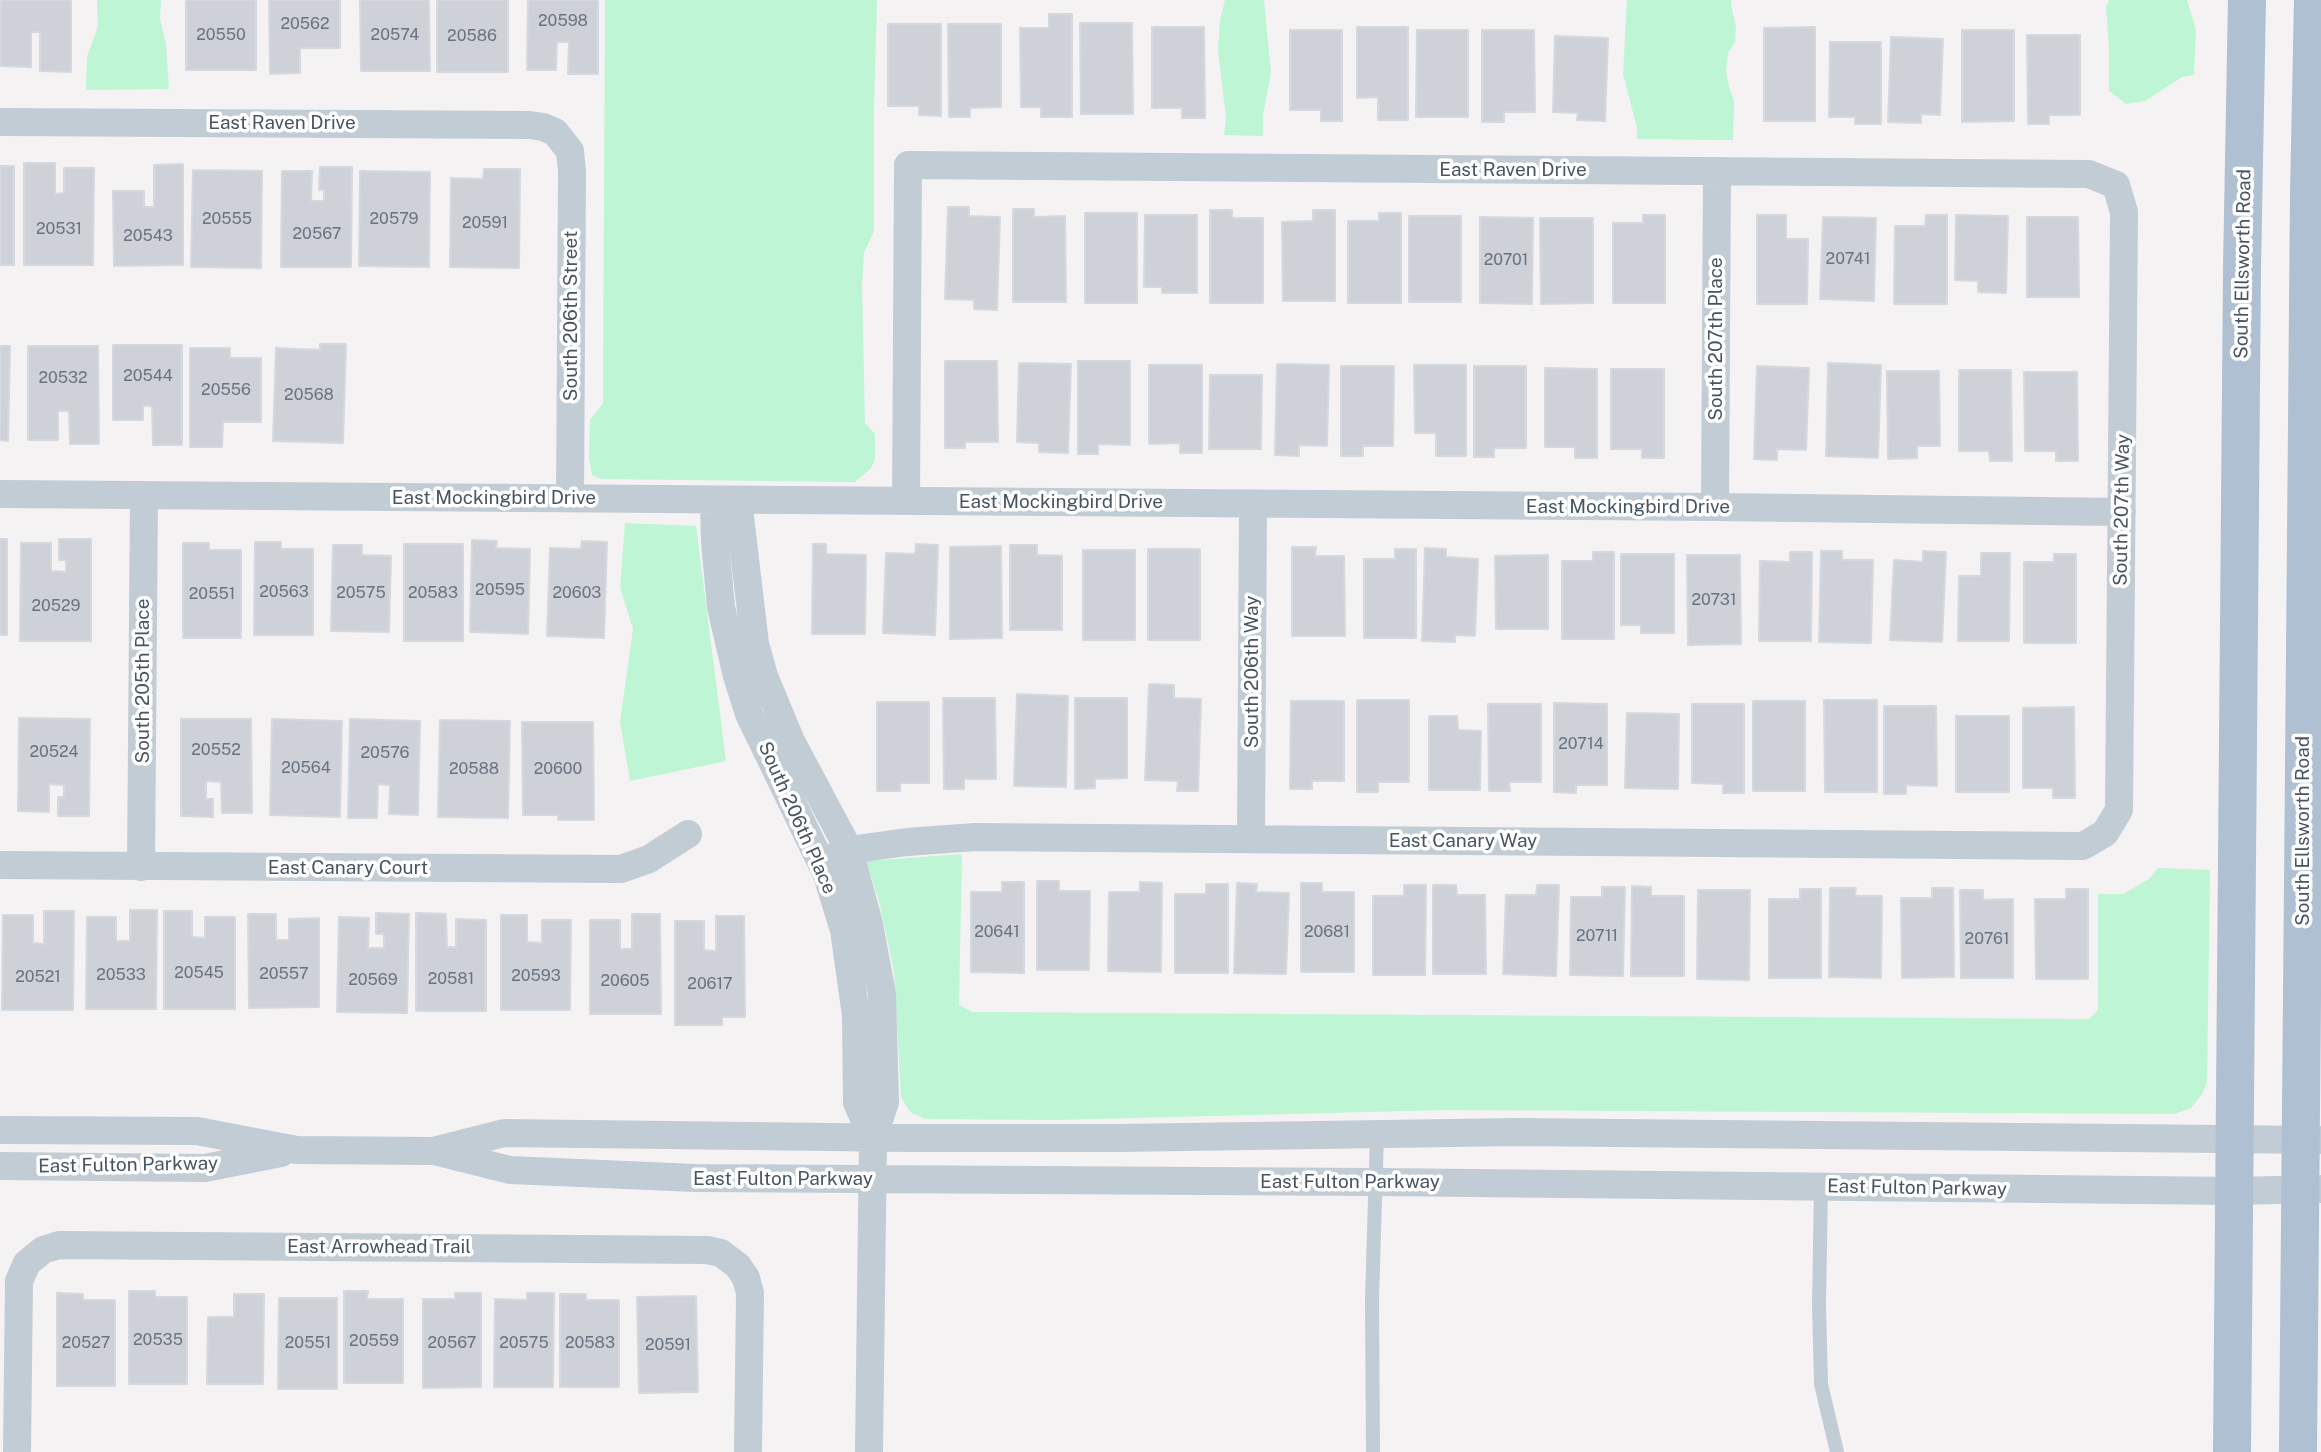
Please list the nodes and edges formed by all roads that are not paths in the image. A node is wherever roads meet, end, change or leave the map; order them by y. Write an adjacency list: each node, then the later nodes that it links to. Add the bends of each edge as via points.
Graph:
1 (2247, 0): 25 (main road, South Ellsworth Road, via 2242,296)
2 (2313, 0): 25 (main road, South Ellsworth Road)
3 (0, 122): 4 (street, East Raven Drive, via 530,125)
4 (561, 136): 9 (street, South 206th Street, via 570,150 572,171)
5 (1717, 172): 6 (street, East Raven Drive, via 2089,174); 11 (street, East Raven Drive, via 908,165); 13 (street, South 207th Place)
6 (2116, 185): 14 (street, South 207th Way, via 2124,212)
7 (0, 494): 8 (street, East Mockingbird Drive)
8 (144, 495): 9 (street, East Mockingbird Drive); 21 (street, South 205th Place)
9 (570, 498): 10 (street, East Mockingbird Drive)
10 (726, 500): 11 (street, East Mockingbird Drive); 18 (street, South 206th Place, via 764,676 791,741); 19 (street, South 206th Place, via 715,542 720,607 737,676 750,714)
11 (906, 501): 12 (street, East Mockingbird Drive)
12 (1253, 504): 13 (street, East Mockingbird Drive); 17 (street, South 206th Way)
13 (1715, 507): 14 (street, East Mockingbird Drive)
14 (2122, 512): 15 (street, South 207th Way, via 2119,810)
15 (2105, 833): 17 (street, East Canary Way, via 2083,846)
16 (688, 834): 21 (street, East Canary Court, via 649,859 621,869)
17 (1251, 839): 18 (street, East Canary Way, via 975,837)
18 (849, 850): 19 (street, East Canary Way); 24 (street, South 206th Place, via 882,994 885,1102)
19 (821, 862): 24 (street, South 206th Place, via 844,930 856,1015 857,1103)
20 (0, 866): 21 (street, East Canary Court)
21 (141, 867)
22 (0, 1130): 26 (street, East Fulton Parkway, via 197,1131)
23 (1377, 1134): 24 (street, East Fulton Parkway); 25 (street, East Fulton Parkway); 30 (lane)
24 (873, 1138): 27 (street, East Fulton Parkway, via 504,1133); 29 (street, South 206th Place)
25 (2281, 1139): 32 (main road, South Ellsworth Road); 32 (main road, South Ellsworth Road)
26 (297, 1150): 27 (street, East Fulton Parkway); 28 (street, East Fulton Parkway, via 205,1168)
27 (434, 1151): 29 (street, East Fulton Parkway, via 510,1170)
28 (0, 1166)
29 (873, 1179): 30 (street, East Fulton Parkway); 36 (street, South 206th Place)
30 (1376, 1182): 31 (street, East Fulton Parkway); 37 (lane)
31 (1821, 1187): 32 (street, East Fulton Parkway); 38 (lane, via 1821,1384)
32 (2281, 1190): 39 (main road, South Ellsworth Road); 40 (main road, South Ellsworth Road)
33 (9, 1402): 34 (street); 35 (street, East Arrowhead Trail, via 18,1287 27,1263 59,1245 707,1250 733,1261 746,1278 750,1293)
34 (17, 1452)
35 (748, 1452)
36 (869, 1452)
37 (1373, 1452)
38 (1837, 1452)
39 (2232, 1452)
40 (2298, 1452)

